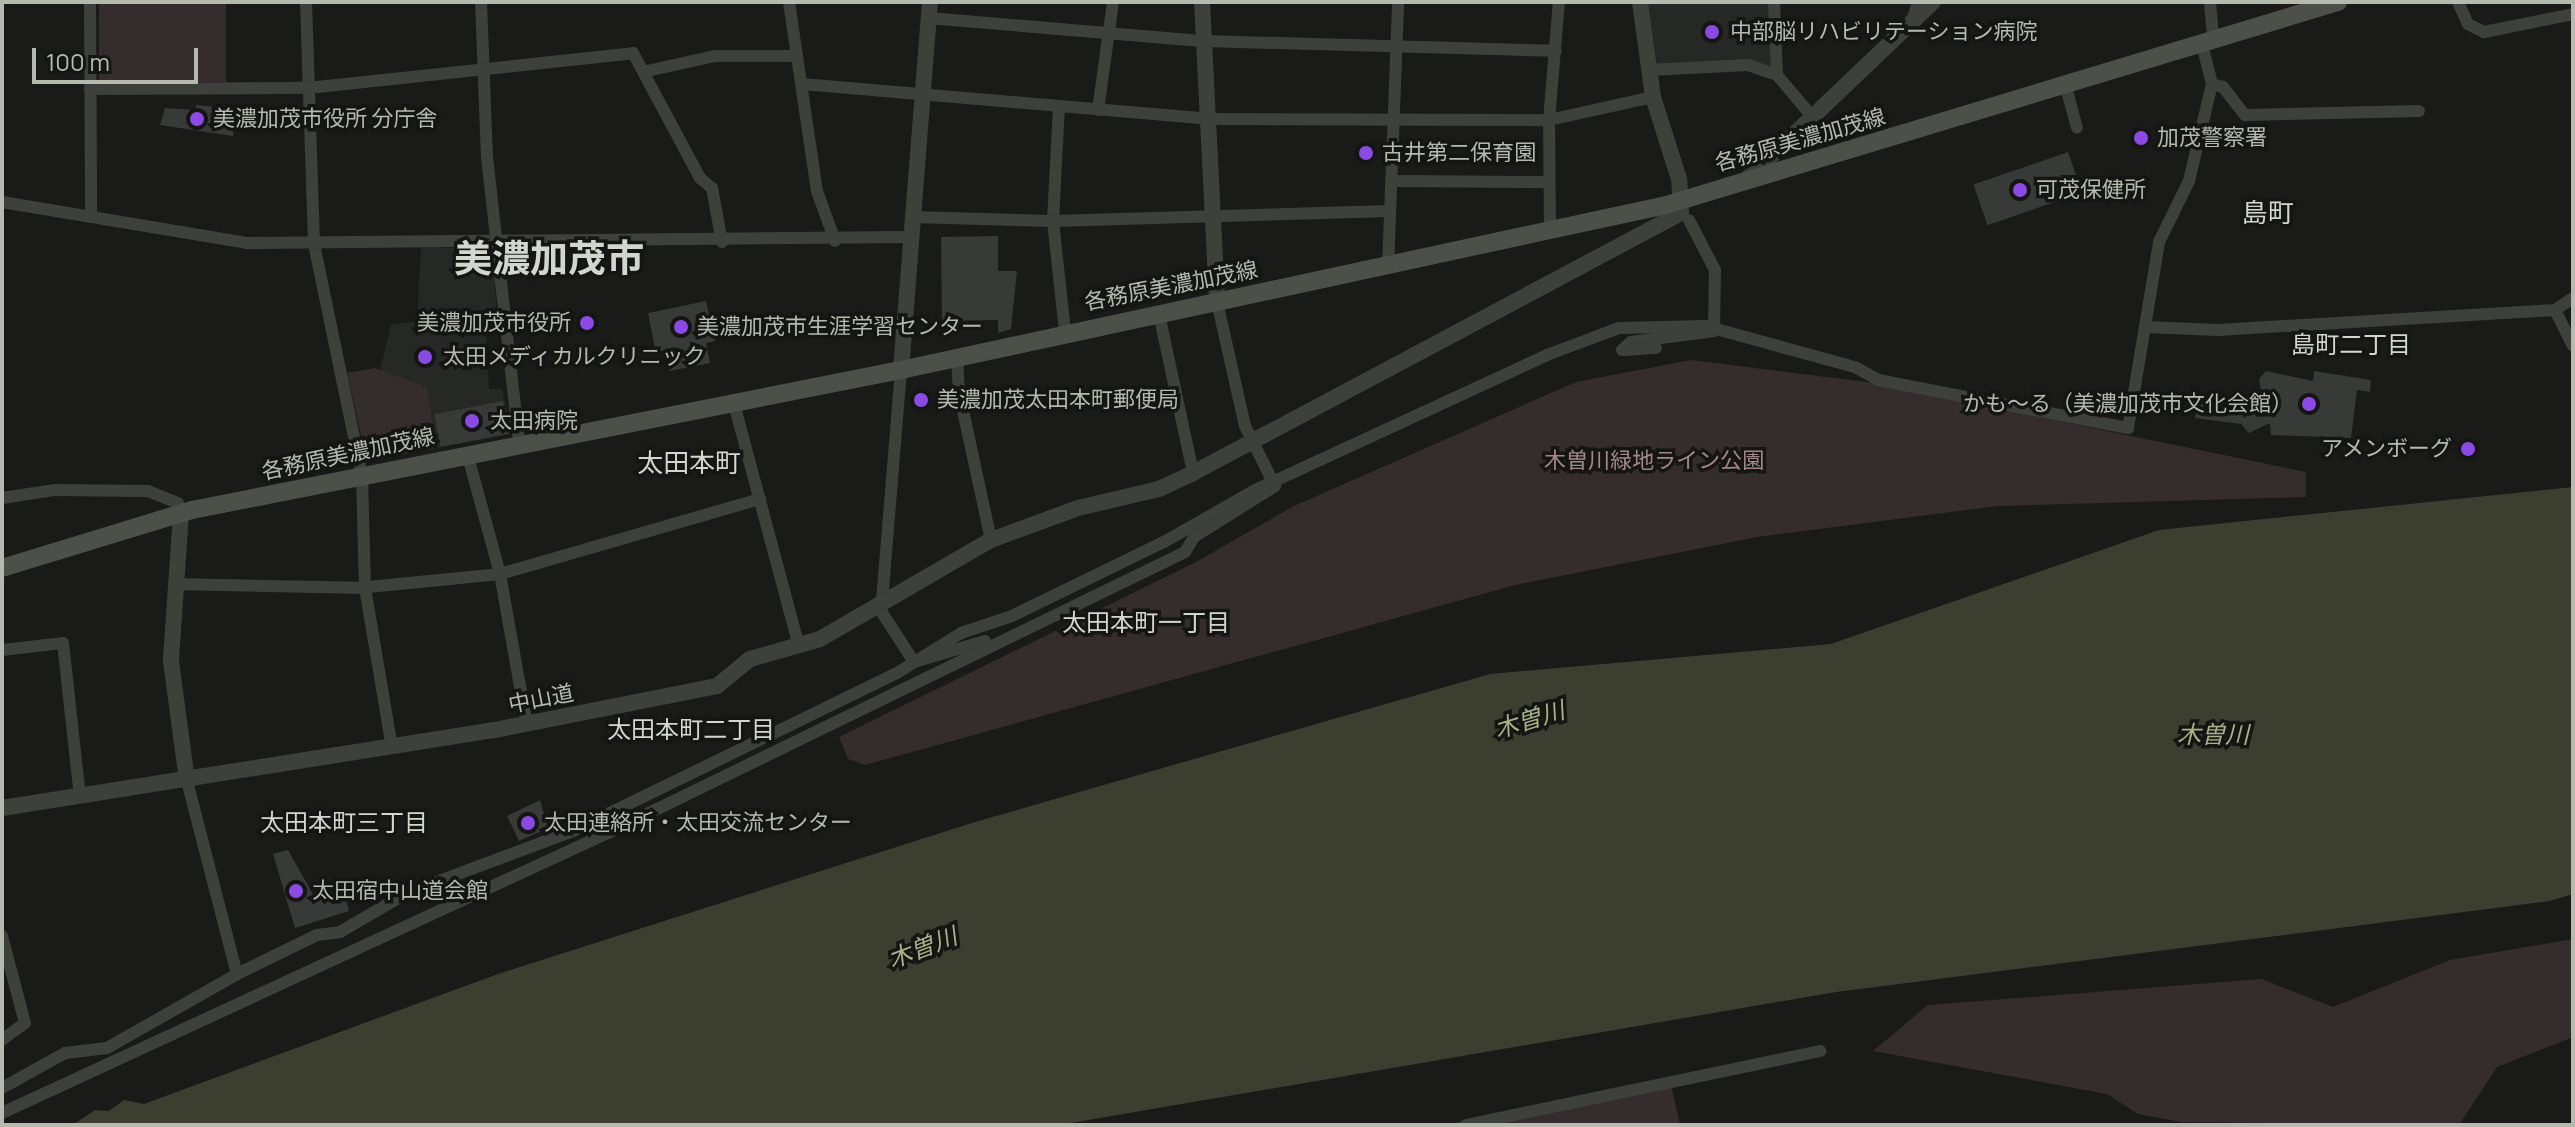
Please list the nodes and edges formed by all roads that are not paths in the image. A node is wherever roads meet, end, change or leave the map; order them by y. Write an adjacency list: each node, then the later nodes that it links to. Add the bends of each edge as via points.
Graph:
1 (90, 2): 33 (street)
2 (306, 2): 32 (street)
3 (481, 2): 25 (street)
4 (789, 2): 24 (street)
5 (1113, 2): 19 (street)
6 (1202, 2): 20 (street)
7 (1398, 2): 22 (street)
8 (1559, 2): 23 (street)
9 (1640, 2): 26 (street)
10 (1774, 2): 28 (street)
11 (1918, 2): 18 (street)
12 (1933, 2): 18 (street)
13 (2210, 2): 21 (street)
14 (2338, 2): 21 (main road, 各務原美濃加茂線)
15 (2458, 2): 17 (street, via 2468,24 2484,32)
16 (929, 10): 19 (street); 34 (street)
17 (2573, 14)
18 (1912, 21): 39 (street)
19 (1105, 31): 20 (street); 37 (street)
20 (1204, 41): 22 (street); 40 (street)
21 (2208, 42): 30 (street); 31 (main road, 各務原美濃加茂線)
22 (1396, 45): 23 (street); 42 (street)
23 (1556, 51): 41 (street)
24 (797, 56): 27 (street, via 715,56); 29 (street)
25 (480, 66): 27 (street, via 633,53); 32 (street); 58 (street)
26 (1649, 70): 28 (street, via 1748,65); 35 (street)
27 (647, 71): 59 (street, via 700,178 712,188)
28 (1777, 75): 39 (street)
29 (802, 84): 34 (street); 57 (street, via 817,191)
30 (2212, 84): 38 (street, via 2223,87 2245,115); 66 (street, via 2189,181 2159,242)
31 (2066, 87): 43 (street); 46 (main road, 各務原美濃加茂線)
32 (308, 88): 33 (street); 60 (street)
33 (90, 89): 51 (street)
34 (923, 93): 36 (street); 52 (street)
35 (1653, 97): 41 (street); 47 (street)
36 (1059, 106): 37 (street); 54 (street)
37 (1098, 110): 40 (street)
38 (2419, 111)
39 (1810, 114): 46 (street)
40 (1208, 119): 42 (street); 50 (street)
41 (1549, 120): 42 (street); 45 (street)
42 (1393, 121): 44 (street)
43 (2077, 128)
44 (1391, 181): 45 (street); 49 (street)
45 (1549, 182): 55 (street)
46 (1744, 182): 47 (main road, 各務原美濃加茂線)
47 (1683, 200): 55 (main road, 各務原美濃加茂線); 74 (street, 中山道, via 1670,224)
48 (2, 202): 51 (street)
49 (1390, 211): 50 (street); 61 (street)
50 (1212, 214): 54 (street); 63 (street)
51 (91, 217): 60 (street, via 247,243)
52 (911, 217): 54 (street); 56 (street)
53 (1689, 220): 67 (street, via 1718,283)
54 (1053, 221): 68 (street)
55 (1550, 230): 61 (main road, 各務原美濃加茂線)
56 (909, 237): 57 (street); 72 (street)
57 (835, 241): 59 (street)
58 (497, 242): 59 (street); 60 (street); 75 (street)
59 (722, 242)
60 (314, 244): 78 (street)
61 (1388, 267): 63 (main road, 各務原美濃加茂線)
62 (2573, 298): 64 (street)
63 (1217, 302): 65 (main road, 各務原美濃加茂線); 74 (street)
64 (2555, 310): 66 (street, via 2218,330); 69 (street)
65 (1159, 314): 68 (main road, 各務原美濃加茂線); 77 (street)
66 (2146, 327): 67 (street, via 2128,428 1878,380 1802,351)
67 (1714, 331): 70 (street, via 1631,342 1622,350); 79 (street, via 1661,324 1619,328 1547,355)
68 (1065, 332): 71 (main road, 各務原美濃加茂線)
69 (2573, 346)
70 (1656, 348)
71 (957, 356): 72 (main road, 各務原美濃加茂線); 83 (street, via 959,392)
72 (901, 370): 73 (main road, 各務原美濃加茂線); 88 (street)
73 (733, 400): 75 (main road, 各務原美濃加茂線); 81 (street)
74 (1251, 438): 77 (street, 中山道); 79 (street)
75 (519, 444): 76 (main road, 各務原美濃加茂線)
76 (467, 453): 78 (main road, 各務原美濃加茂線); 85 (street)
77 (1193, 473): 83 (street, 中山道, via 1159,489 1078,508)
78 (362, 476): 82 (main road, 各務原美濃加茂線); 87 (street)
79 (1275, 486): 89 (street, via 1194,537 1185,552); 92 (street, via 1012,616 961,633)
80 (2, 498): 82 (street, via 55,490 148,491 178,503)
81 (760, 499): 85 (street); 90 (street)
82 (181, 513): 84 (main road, 各務原美濃加茂線); 86 (street)
83 (991, 540): 88 (street, 中山道)
84 (2, 568)
85 (500, 574): 87 (street); 93 (street)
86 (174, 584): 87 (street); 95 (street, via 172,688)
87 (365, 588): 94 (street)
88 (881, 602): 90 (street, 中山道); 92 (street)
89 (996, 641): 92 (street); 103 (street, via 610,832)
90 (799, 647): 93 (street, 中山道, via 750,659 717,686)
91 (2, 650): 96 (street, via 63,643)
92 (914, 662): 99 (street, via 560,837 407,893 340,932 317,935)
93 (527, 725): 94 (street, 中山道)
94 (392, 747): 95 (street, 中山道)
95 (187, 781): 96 (street, 中山道); 99 (street)
96 (80, 796): 97 (street, 中山道)
97 (2, 808)
98 (2, 936): 100 (street, via 25,1023)
99 (237, 974): 102 (street, via 107,1048 65,1053)
100 (2, 1040)
101 (1820, 1051): 104 (street)
102 (2, 1088)
103 (2, 1113)
104 (1466, 1125)

